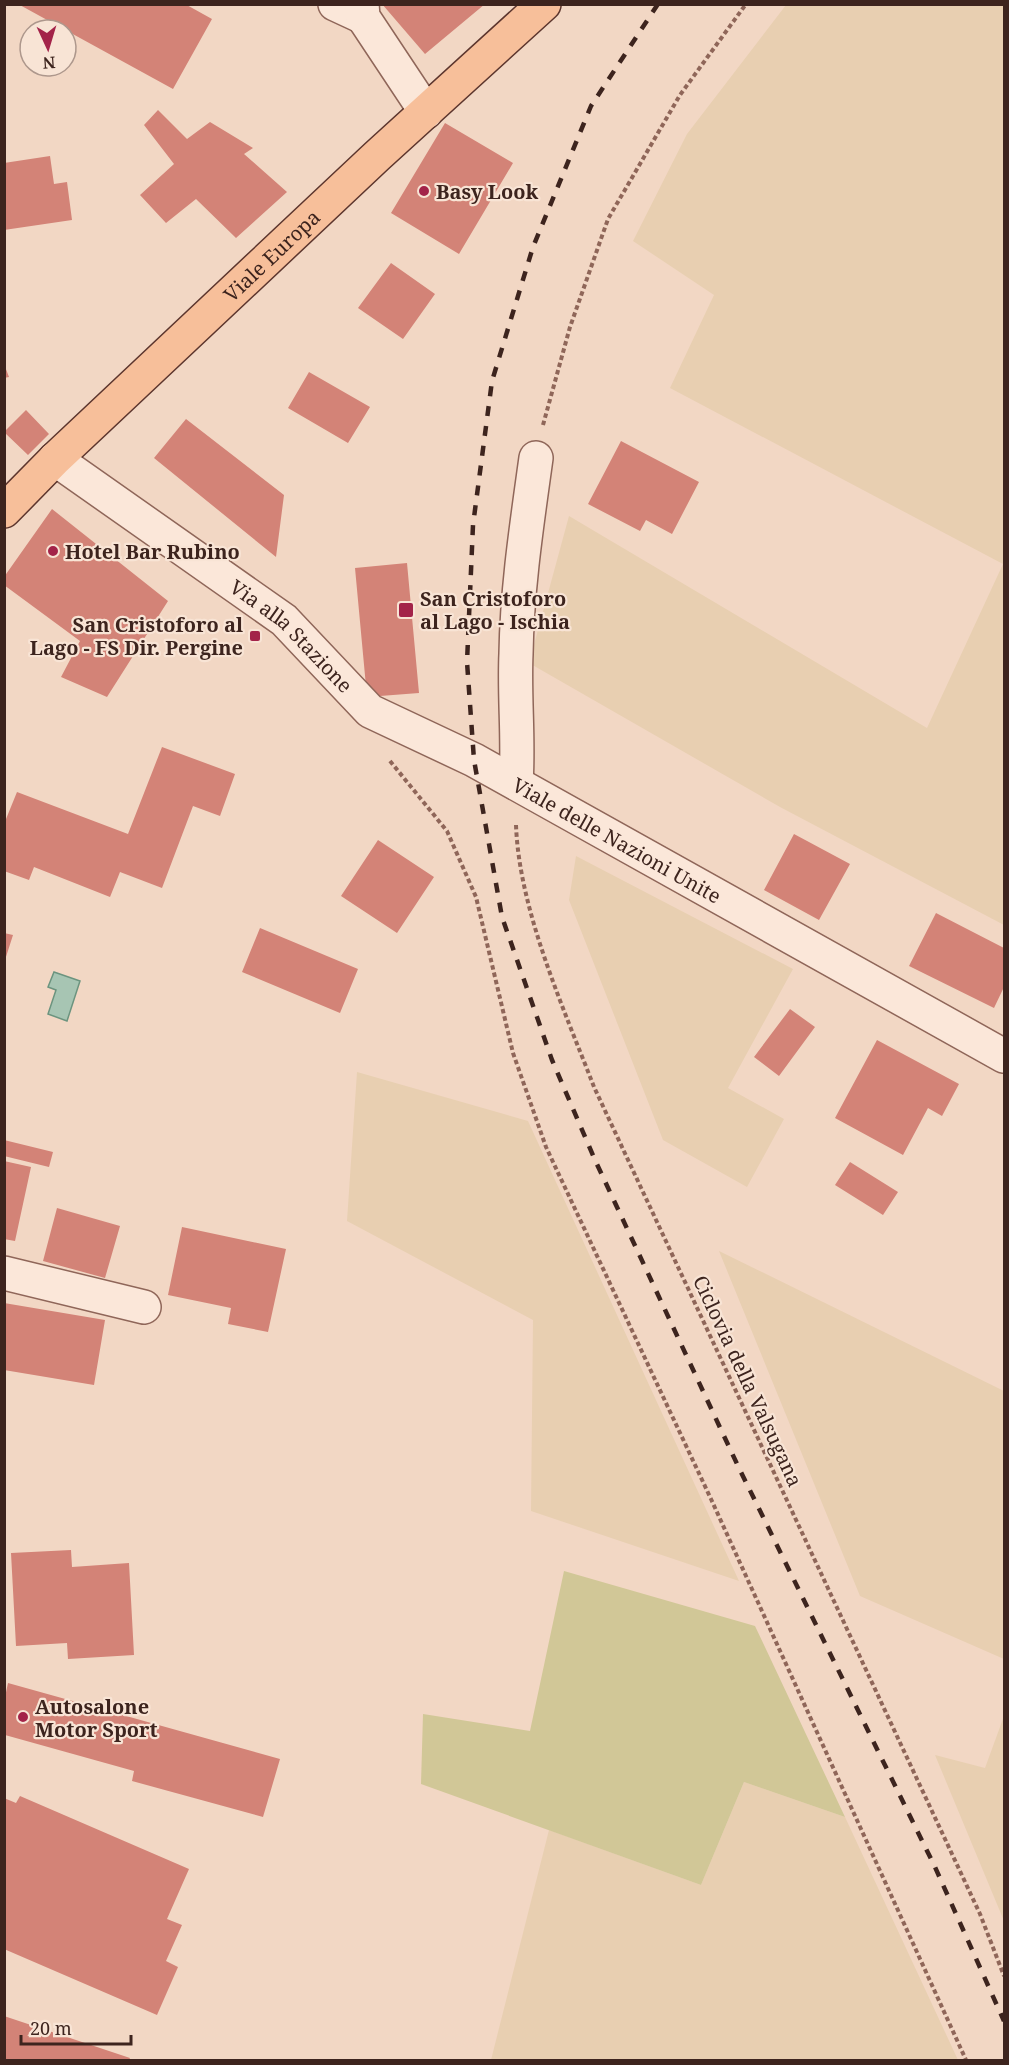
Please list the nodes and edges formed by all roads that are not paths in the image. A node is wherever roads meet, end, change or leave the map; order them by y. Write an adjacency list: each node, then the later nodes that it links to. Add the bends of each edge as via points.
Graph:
1 (544, 4): 3 (main road, Viale Europa)
2 (353, 9): 3 (street)
3 (426, 112): 5 (main road, Viale Europa)
4 (536, 458): 7 (street, Viale delle Nazioni Unite, via 523,551 515,655)
5 (55, 459): 6 (main road, Viale Europa); 7 (street, Via alla Stazione, via 284,620 370,711)
6 (4, 511)
7 (516, 783): 8 (street, Viale delle Nazioni Unite)
8 (1005, 1056)
9 (4, 1273): 10 (street)
10 (144, 1307)

